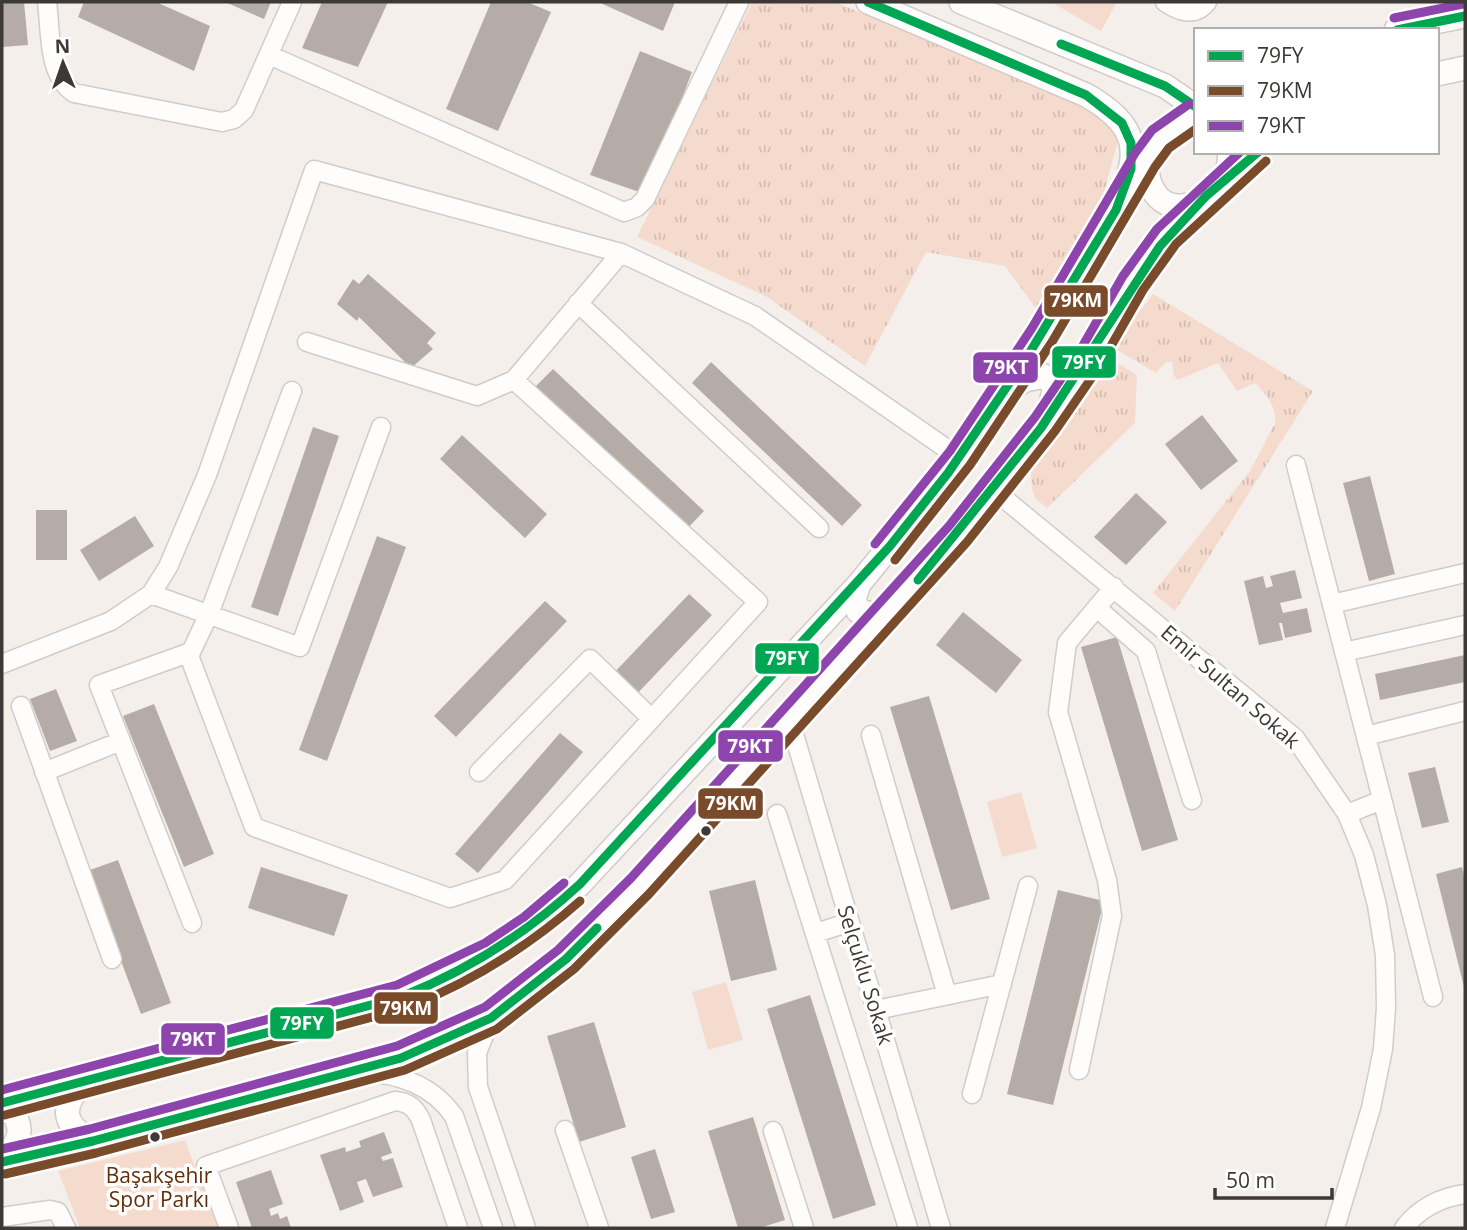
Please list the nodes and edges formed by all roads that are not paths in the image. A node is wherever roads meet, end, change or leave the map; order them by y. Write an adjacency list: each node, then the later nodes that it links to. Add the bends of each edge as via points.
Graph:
1 (47, 2): 12 (street, via 55,67 62,84 74,93 229,121 244,110)
2 (292, 2): 12 (street)
3 (739, 2): 12 (street, via 645,199 624,212)
4 (868, 2): 19 (main road, via 1086,95 1111,109)
5 (1165, 2): 6 (street, via 1189,12)
6 (1207, 2)
7 (1458, 2): 10 (street)
8 (976, 4): 15 (main road)
9 (1465, 16): 10 (main road)
10 (1427, 21): 11 (main road)
11 (1403, 28)
12 (269, 55)
13 (1465, 68): 14 (main road)
14 (1439, 74)
15 (1165, 86): 16 (main road); 17 (main road)
16 (1194, 88)
17 (1194, 106)
18 (1194, 115): 22 (main road, via 1160,139)
19 (1127, 126): 22 (main road); 24 (main road, via 1130,172)
20 (1228, 154): 23 (main road, via 1226,176)
21 (1256, 154): 23 (main road)
22 (1145, 160): 23 (main road, via 1147,180 1170,205 1186,206); 24 (main road)
23 (1213, 192): 31 (main road, via 1167,236)
24 (1118, 201): 30 (main road, via 1042,335)
25 (621, 253): 26 (street); 33 (street, via 755,316); 40 (street, via 314,170 207,475 168,567)
26 (578, 303): 28 (street); 36 (street)
27 (307, 342): 28 (street, via 477,396)
28 (514, 380): 51 (street, via 758,602)
29 (292, 391): 44 (street)
30 (1002, 395): 31 (main road, via 1035,376 1050,379 1056,394); 33 (main road)
31 (1045, 424): 35 (main road)
32 (381, 428): 44 (street, via 300,647)
33 (960, 457): 38 (main road)
34 (1296, 465): 41 (street)
35 (995, 491): 39 (street, Emir Sultan Sokak); 43 (main road)
36 (819, 528)
37 (1465, 573): 41 (street)
38 (859, 584): 43 (main road, via 854,599 858,611); 74 (main road, via 580,884 540,922 501,950 453,978 401,998)
39 (1114, 587): 42 (street); 61 (street, Emir Sultan Sokak, via 1295,738)
40 (151, 594): 44 (street); 48 (street, via 111,621)
41 (1332, 604): 46 (street)
42 (1097, 608): 58 (street, via 1146,651); 72 (street, via 1067,643 1059,712 1107,880 1112,916)
43 (888, 612): 52 (main road)
44 (209, 614): 47 (street)
45 (1465, 625): 46 (street)
46 (1344, 652): 54 (street)
47 (188, 653): 51 (street, via 254,827 450,898 505,880); 55 (street, via 99,685)
48 (2, 664)
49 (20, 706): 56 (street)
50 (1465, 712): 54 (street)
51 (652, 719): 57 (street, via 590,659)
52 (790, 721): 63 (street, Selçuklu Sokak); 71 (main road, via 566,959)
53 (871, 735): 68 (street)
54 (1366, 736): 59 (street)
55 (121, 741): 56 (street); 64 (street)
56 (44, 772): 66 (street)
57 (479, 772)
58 (1192, 800)
59 (1382, 800): 61 (street); 69 (street)
60 (777, 814): 65 (street)
61 (1347, 814): 93 (street, Emir Sultan Sokak, via 1377,905 1385,955 1386,1008 1371,1108)
62 (1028, 886): 67 (street)
63 (850, 922): 65 (street); 70 (street, Selçuklu Sokak)
64 (192, 923)
65 (816, 933): 84 (street)
66 (112, 959)
67 (1002, 984): 68 (street); 75 (street)
68 (947, 995): 70 (street)
69 (1433, 997)
70 (876, 1010): 92 (street, Selçuklu Sokak)
71 (491, 1018): 73 (main road, via 401,1058); 89 (street, via 477,1053 478,1087)
72 (1079, 1070)
73 (353, 1071): 80 (main road); 88 (street, via 394,1074 415,1082 445,1104)
74 (85, 1081): 76 (main road); 80 (main road, via 67,1104 67,1115 77,1133)
75 (972, 1094)
76 (2, 1103)
77 (2, 1110): 81 (main road, via 13,1114 20,1128 16,1144)
78 (565, 1129): 90 (street)
79 (773, 1131): 91 (street)
80 (93, 1141): 81 (main road)
81 (2, 1161)
82 (1465, 1194): 94 (street, via 1422,1210)
83 (2, 1217): 85 (street, via 50,1210 58,1212)
84 (901, 1227)
85 (66, 1228)
86 (229, 1228): 87 (street, via 206,1166 395,1101 415,1108 421,1120)
87 (458, 1228)
88 (493, 1228)
89 (526, 1228)
90 (599, 1228)
91 (804, 1228)
92 (941, 1228)
93 (1335, 1228)
94 (1404, 1228)

